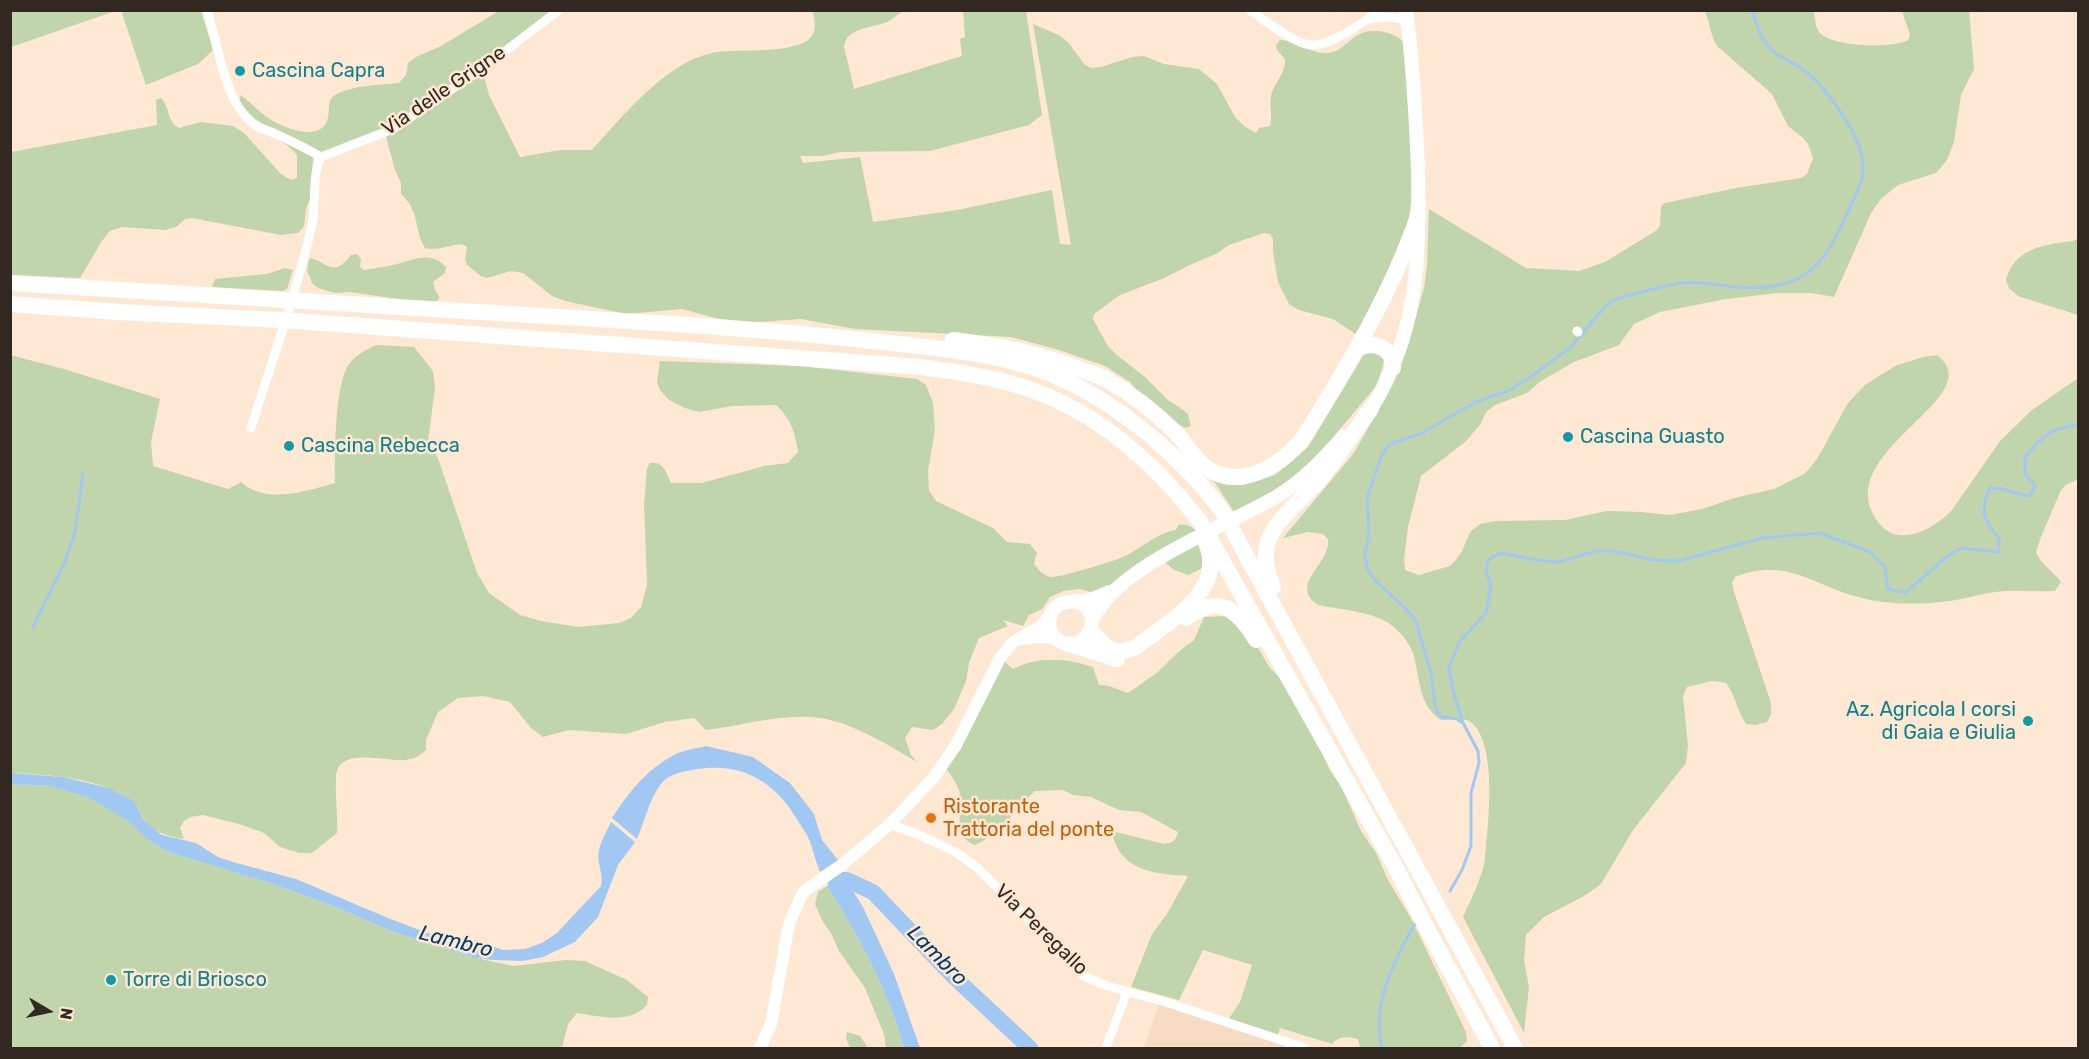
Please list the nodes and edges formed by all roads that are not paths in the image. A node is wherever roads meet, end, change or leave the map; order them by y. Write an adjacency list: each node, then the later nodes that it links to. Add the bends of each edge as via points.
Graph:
1 (207, 10): 7 (street, via 229,88 244,114 258,127)
2 (559, 10): 7 (street, Via delle Grigne, via 393,129)
3 (1250, 10): 6 (street, via 1300,42 1312,45 1329,41)
4 (1379, 10): 6 (street)
5 (1406, 15): 6 (street); 8 (main road, via 1417,127)
6 (1368, 19)
7 (321, 157): 15 (street, via 316,168 312,223)
8 (1418, 216): 12 (highway, via 1392,282); 13 (main road, via 1414,290)
9 (10, 283): 11 (highway)
10 (10, 304): 16 (highway, via 909,366 978,376 1042,402 1096,432 1134,461 1198,524)
11 (799, 332): 12 (highway, via 974,342 1068,364 1106,379 1139,401 1176,433 1202,465 1237,478 1251,476 1296,448); 24 (highway, via 959,351 1054,375 1079,387 1166,449 1209,492 1236,534)
12 (1357, 349): 13 (highway, via 1370,344 1382,347 1391,356)
13 (1393, 368): 14 (main road)
14 (1371, 409): 17 (main road, via 1291,488 1178,548); 24 (highway, via 1324,475 1276,526 1266,555 1272,587 1362,757)
15 (252, 428)
16 (1211, 544): 20 (highway, via 1210,570 1203,589 1191,604 1136,646 1119,652 1105,647); 23 (highway)
17 (1117, 588): 18 (main road, via 1096,598); 20 (main road, via 1101,605)
18 (1074, 601): 19 (main road, via 1062,603); 20 (main road, via 1088,610)
19 (1050, 615): 21 (main road, via 1050,628); 22 (street, via 1041,626)
20 (1091, 625): 21 (main road, via 1083,640)
21 (1063, 641): 22 (street, via 1029,637); 23 (highway, via 1110,658 1127,659 1194,612 1211,606 1231,609 1244,621)
22 (1013, 642): 25 (street, via 1000,658 956,745)
23 (1337, 762): 30 (highway)
24 (1388, 816): 31 (highway)
25 (890, 824): 26 (street, Via Peregallo, via 957,853 979,869 1084,975); 27 (street, via 801,896 789,924 771,1024)
26 (1127, 992): 28 (street); 29 (street, Via Peregallo)
27 (760, 1048)
28 (1106, 1048)
29 (1305, 1048)
30 (1492, 1048)
31 (1515, 1048)

